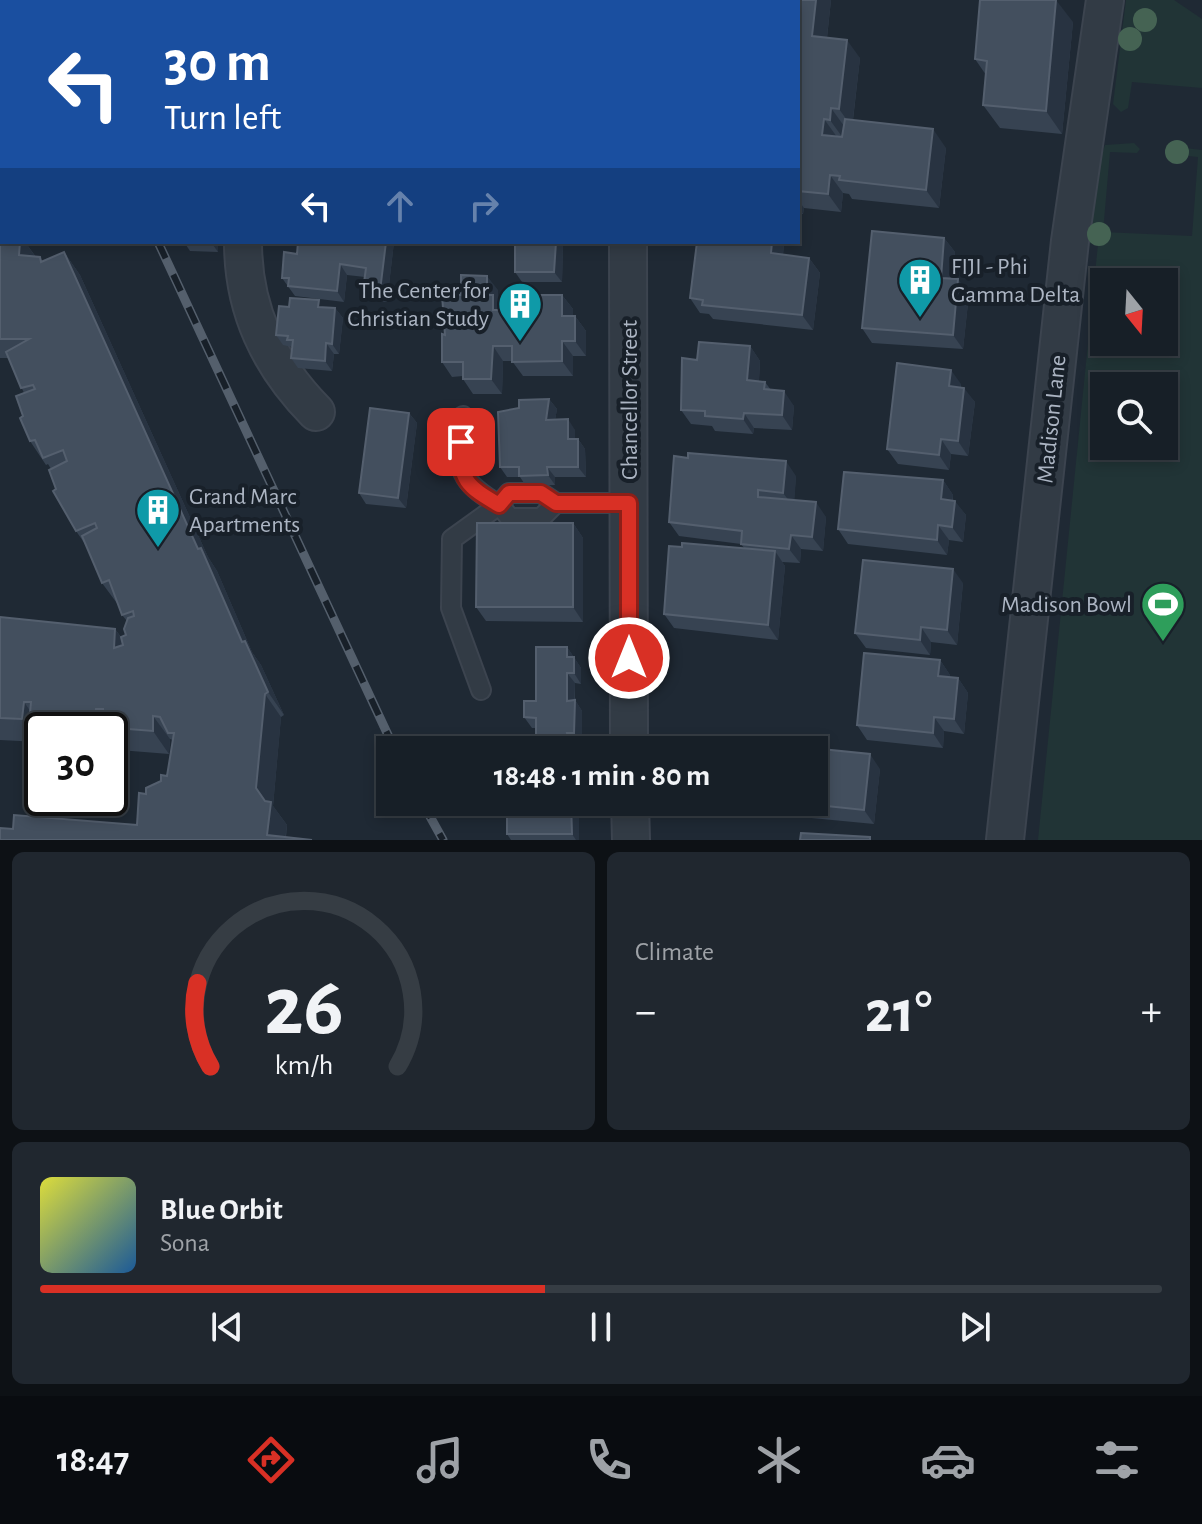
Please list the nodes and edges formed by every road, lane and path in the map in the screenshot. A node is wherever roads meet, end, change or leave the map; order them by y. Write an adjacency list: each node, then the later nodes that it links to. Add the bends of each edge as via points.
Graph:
1 (1105, 0): 12 (street, Madison Lane, via 1070,241)
2 (243, 244): 4 (street, via 243,272 263,340 292,388)
3 (628, 244): 6 (street, Chancellor Street)
4 (316, 412)
5 (463, 416): 7 (lane, via 460,469 469,485)
6 (629, 503): 7 (lane, via 556,503 541,493 509,493); 9 (street, Chancellor Street)
7 (499, 505): 8 (lane, via 452,539 451,608)
8 (481, 690)
9 (629, 736)
10 (630, 816): 11 (street)
11 (631, 840)
12 (1005, 840)

